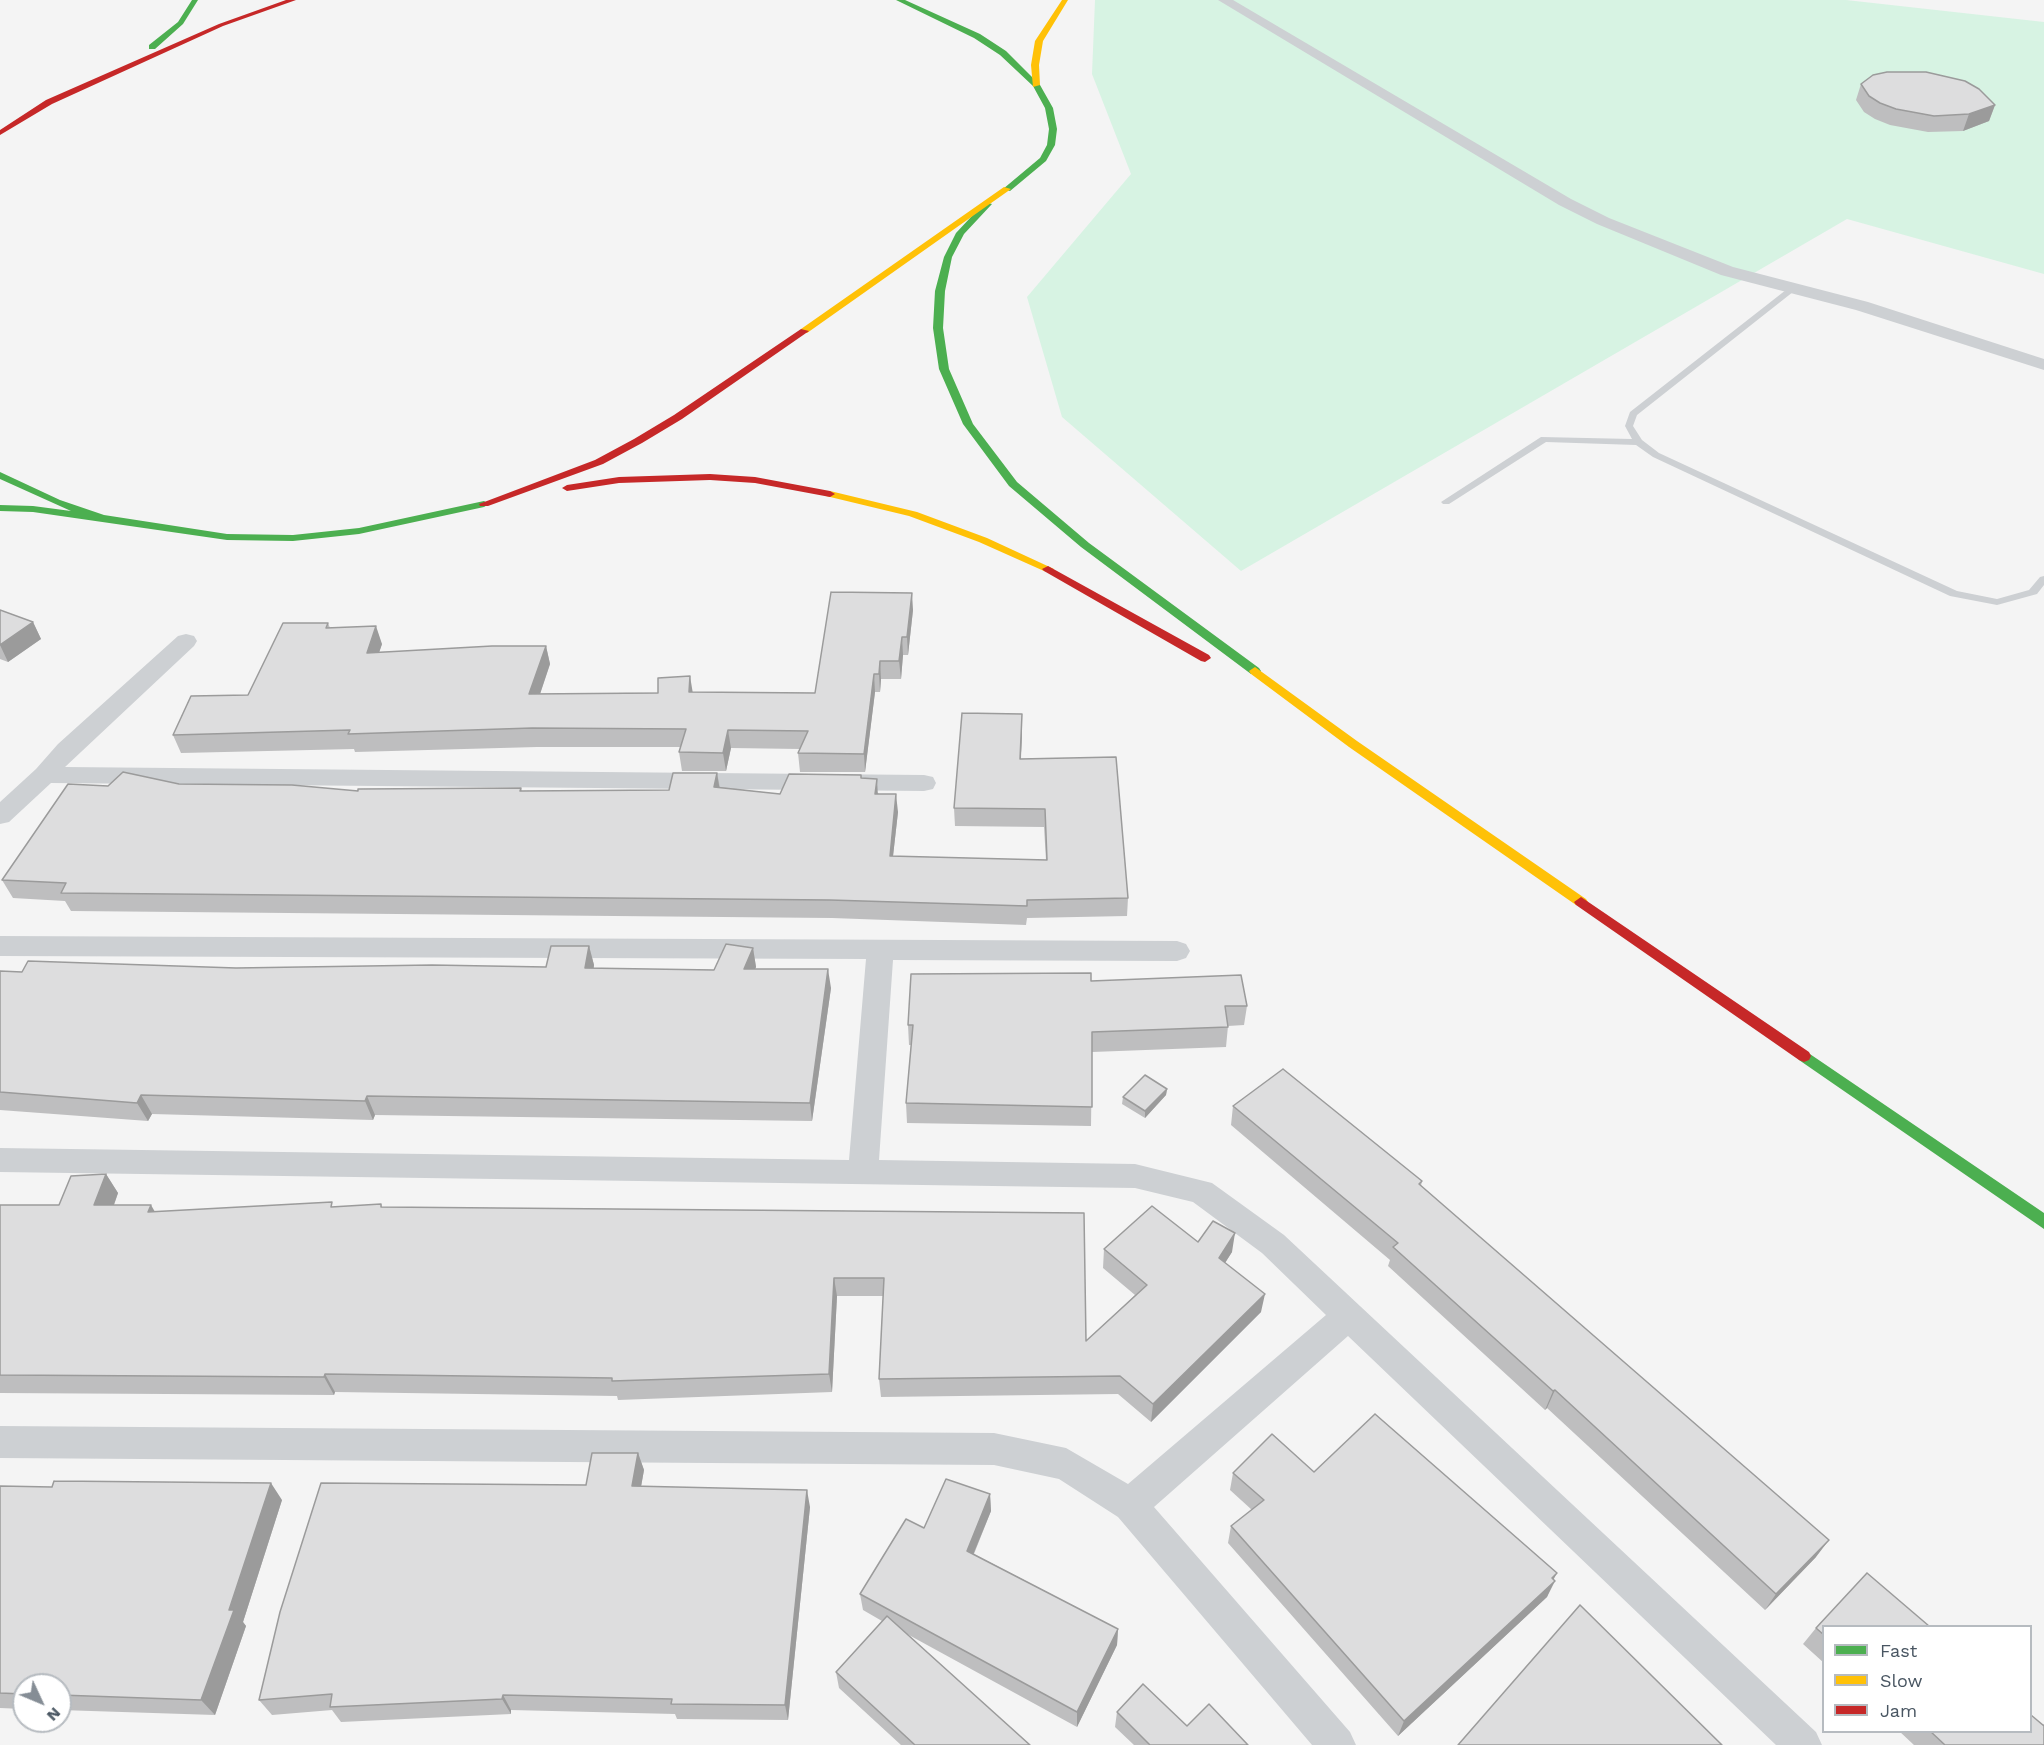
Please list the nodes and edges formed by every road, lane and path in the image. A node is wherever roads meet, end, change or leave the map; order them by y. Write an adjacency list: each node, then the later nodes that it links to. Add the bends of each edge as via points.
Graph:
1 (195, 0): 6 (main road, via 166,37)
2 (293, 0): 6 (main road, via 221,25)
3 (899, 0): 7 (main road, via 977,36 1003,53)
4 (1065, 0): 7 (main road, via 1039,40)
5 (1224, 0): 10 (street, via 1565,202 1727,271)
6 (112, 74): 8 (main road, via 49,102)
7 (1036, 85): 9 (main road, via 1049,108 1051,145 1043,159)
8 (0, 133)
9 (988, 204): 15 (main road, via 648,435 599,462); 22 (main road, via 960,233 948,257 940,291 938,328 944,369 968,424 1013,484 1084,545)
10 (1794, 288): 11 (street); 12 (lane, via 1633,414 1629,426)
11 (2044, 365)
12 (1638, 441): 14 (lane, via 1544,439); 18 (lane, via 1656,455 1954,594 1997,602 2033,592)
13 (0, 475): 17 (main road, via 56,502)
14 (1446, 502)
15 (488, 503): 17 (main road, via 370,530 293,538 226,537); 20 (main road, via 588,484 669,476 754,480 850,497 913,514 1047,567)
16 (0, 508): 17 (main road)
17 (102, 518)
18 (2044, 579)
19 (186, 640): 23 (street, via 66,750)
20 (1214, 663)
21 (1244, 681): 22 (main road)
22 (1353, 744): 31 (main road)
23 (45, 775): 24 (street); 25 (street)
24 (924, 783)
25 (0, 816)
26 (0, 946): 27 (street)
27 (880, 950): 28 (street); 30 (street)
28 (1177, 951)
29 (0, 1160): 30 (street)
30 (863, 1172): 32 (street, via 1135,1176 1201,1192 1273,1244)
31 (2044, 1222)
32 (1348, 1316): 34 (street); 36 (street)
33 (0, 1442): 34 (street, via 994,1449 1066,1464)
34 (1130, 1505): 35 (street)
35 (1337, 1745)
36 (1803, 1745)

